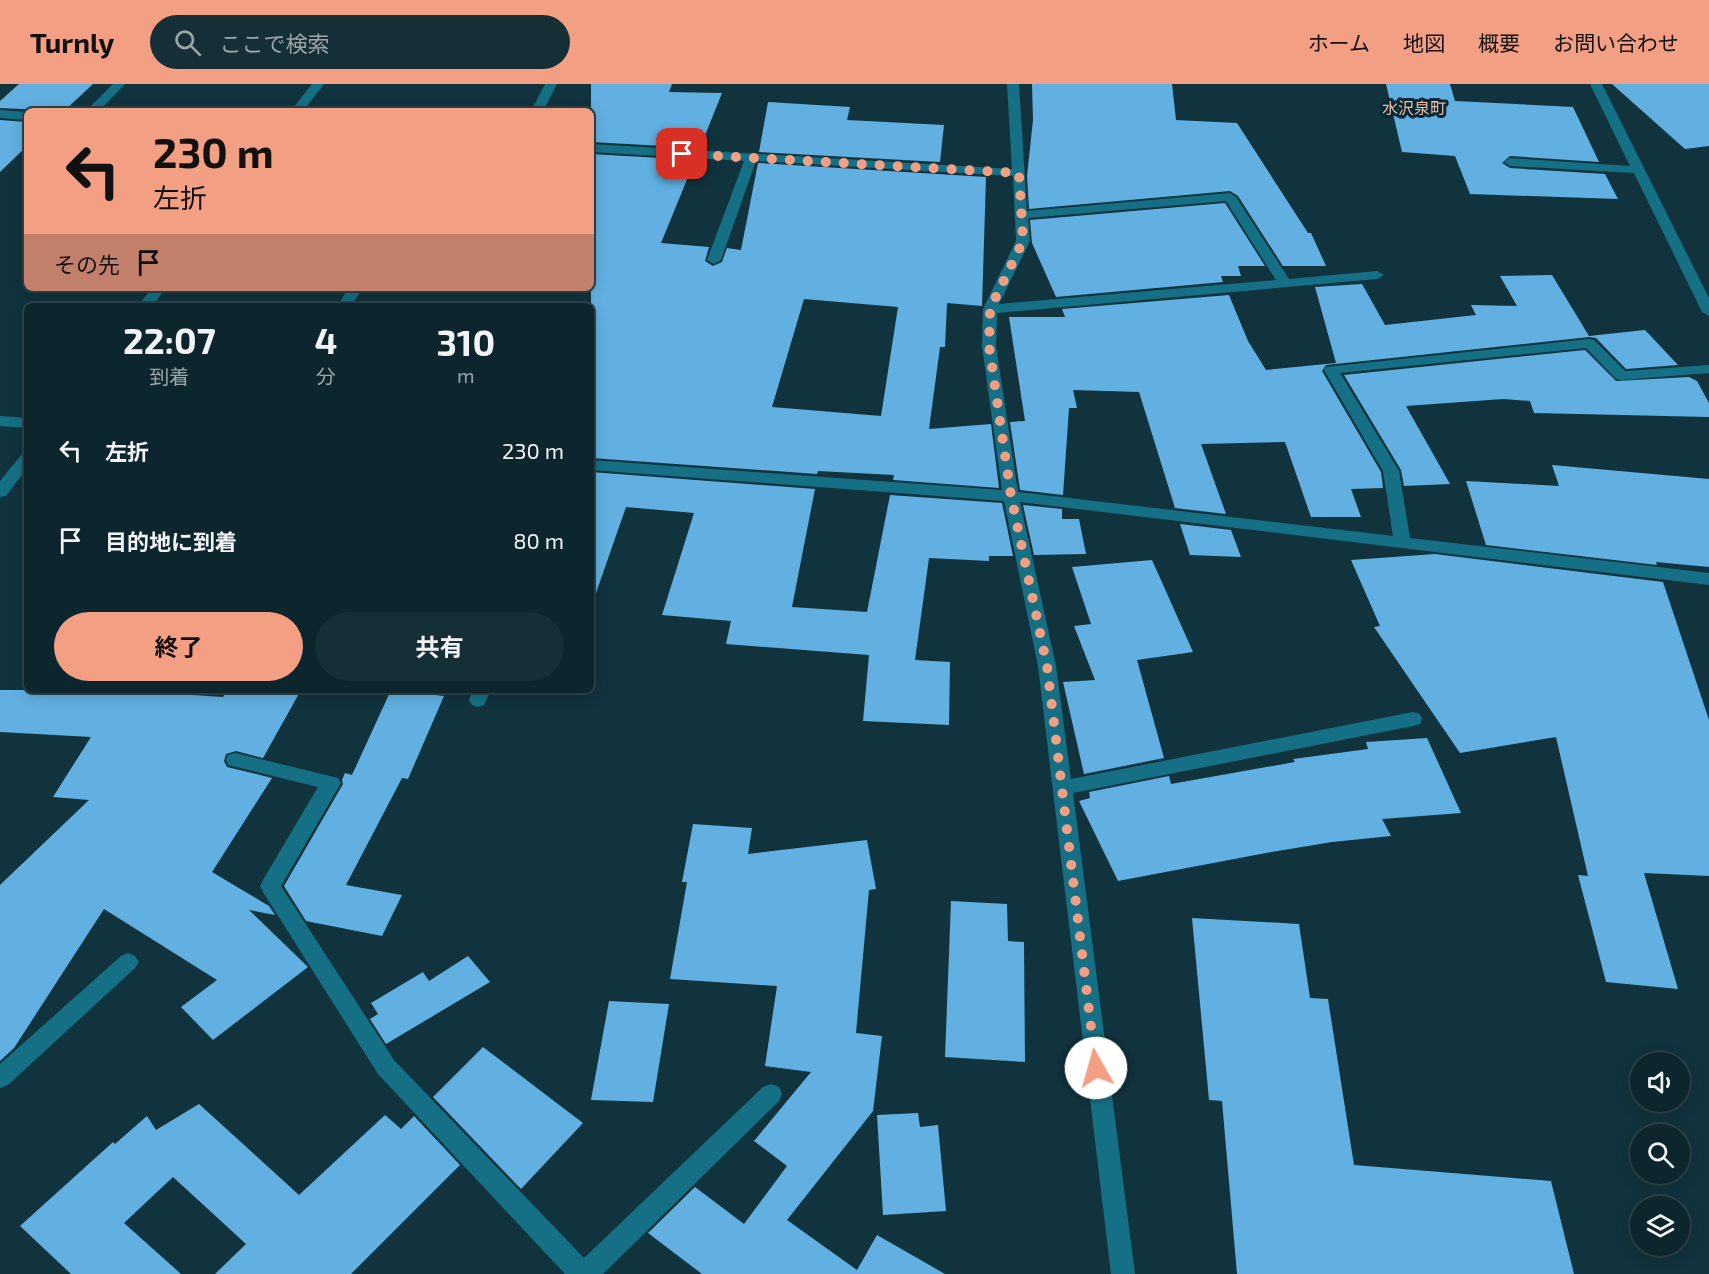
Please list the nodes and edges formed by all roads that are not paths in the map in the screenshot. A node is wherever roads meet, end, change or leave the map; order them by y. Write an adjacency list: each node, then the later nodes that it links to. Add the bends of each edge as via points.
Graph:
1 (119, 84): 6 (street)
2 (318, 84): 7 (street)
3 (551, 84): 8 (street)
4 (1013, 84): 15 (street)
5 (1596, 84): 14 (street)
6 (95, 108)
7 (299, 108)
8 (539, 108)
9 (0, 114): 10 (street)
10 (24, 116)
11 (594, 148): 12 (street)
12 (751, 158): 15 (street); 17 (street)
13 (1510, 162): 14 (street)
14 (1639, 170): 23 (street)
15 (1019, 173): 16 (street)
16 (1021, 215): 19 (street, via 1230,197); 22 (street, via 1023,241)
17 (714, 260)
18 (1377, 274): 19 (street)
19 (1285, 283): 22 (street)
20 (157, 291): 21 (street)
21 (147, 303)
22 (990, 309): 30 (street, via 989,346)
23 (1709, 312)
24 (1709, 369): 31 (street, via 1621,376 1589,343 1331,370 1391,471)
25 (0, 421): 26 (street)
26 (24, 423)
27 (24, 461): 29 (street)
28 (594, 465): 30 (street)
29 (0, 492)
30 (1011, 496): 31 (street); 35 (street, via 1047,666)
31 (1402, 542): 32 (street)
32 (1709, 579)
33 (1413, 719): 35 (street)
34 (235, 760): 39 (street, via 331,783 270,886 386,1067)
35 (1062, 788): 40 (street)
36 (128, 962): 37 (street)
37 (0, 1078)
38 (771, 1094): 39 (street)
39 (584, 1274)
40 (1123, 1274)

